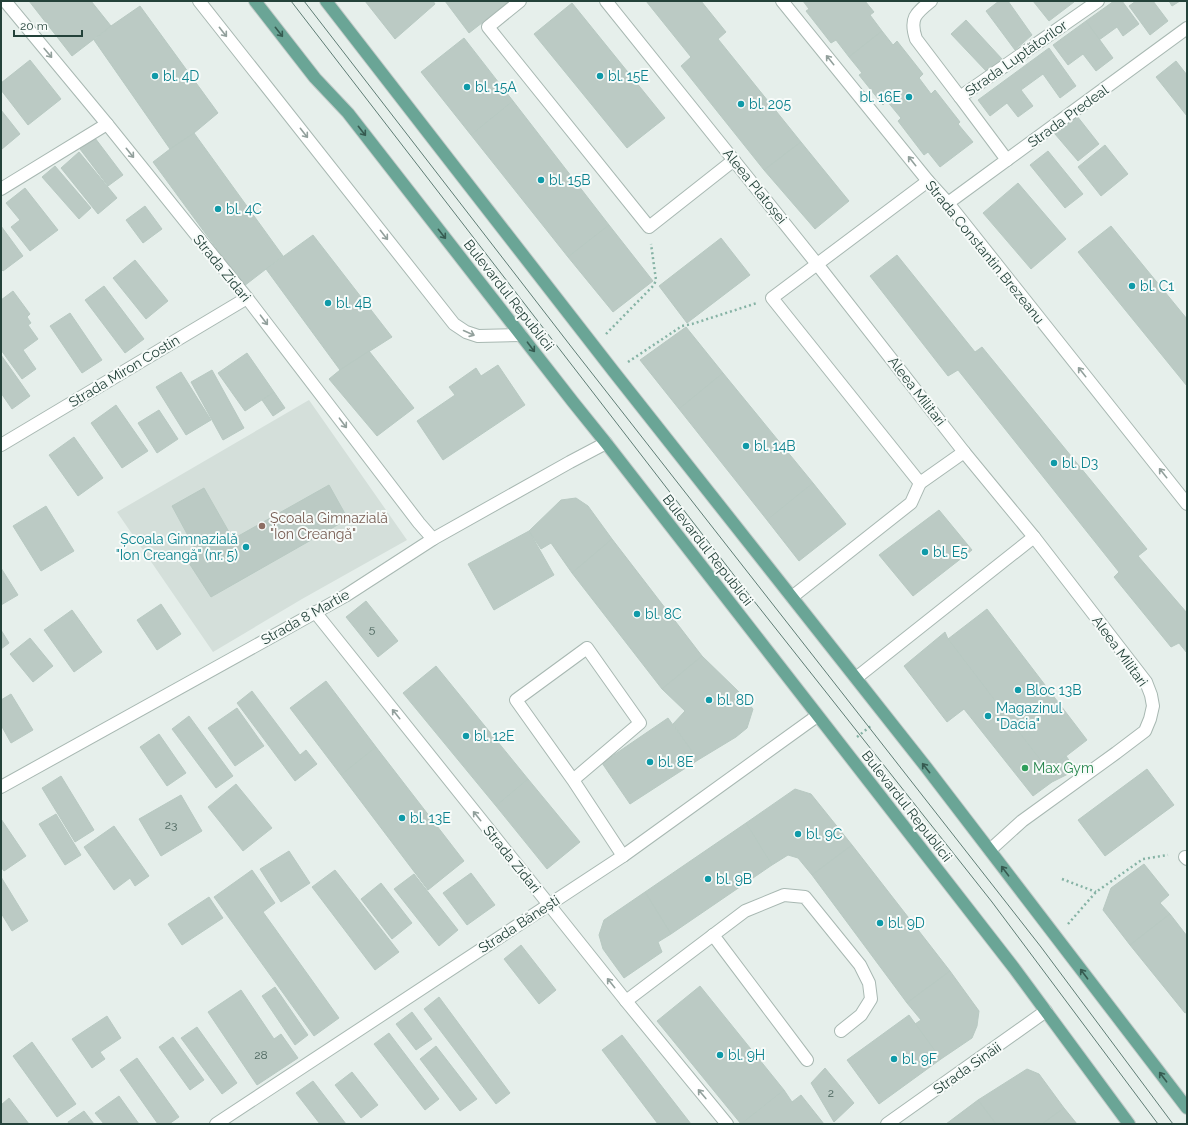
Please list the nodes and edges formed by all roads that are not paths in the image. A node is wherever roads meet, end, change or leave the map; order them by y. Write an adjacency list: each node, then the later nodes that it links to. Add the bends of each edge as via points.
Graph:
1 (5, 1): 12 (street, Strada Zidari, one-way to 12)
2 (199, 1): 20 (street, one-way to 20, via 454,324 478,336)
3 (255, 1): 20 (main road, Bulevardul Republicii, one-way to 20, via 314,78 348,113)
4 (326, 1): 28 (main road, via 614,372)
5 (520, 1): 13 (street, via 488,27 649,227)
6 (606, 1): 13 (street, Aleea Platoșei)
7 (782, 1): 15 (street, Strada Constantin Brezeanu, one-way to 7)
8 (931, 1): 11 (street, via 916,14 913,30 916,39)
9 (1098, 1): 11 (street, Strada Luptătorilor)
10 (1187, 28): 14 (street, Strada Predeal)
11 (960, 97): 14 (street, Strada Luptătorilor)
12 (107, 124): 16 (street); 19 (street, Strada Zidari, one-way to 19)
13 (734, 160): 18 (street, Aleea Platoșei)
14 (1007, 160): 17 (street, Strada Predeal)
15 (928, 180): 17 (street, Strada Constantin Brezeanu); 18 (street)
16 (1, 189)
17 (948, 203): 25 (street, Strada Constantin Brezeanu, one-way to 17)
18 (817, 264): 23 (street, Aleea Militari); 24 (street, via 772,298)
19 (247, 298): 22 (street, Strada Miron Costin); 27 (street, Strada Zidari, one-way to 27)
20 (521, 335): 21 (main road, Bulevardul Republicii, one-way to 21)
21 (606, 443): 27 (street, Strada 8 Martie); 31 (main road, Bulevardul Republicii)
22 (1, 445)
23 (964, 452): 24 (street); 26 (street, Aleea Militari)
24 (920, 483): 28 (street, via 911,502)
25 (1187, 504)
26 (1034, 537): 30 (street); 34 (street, Aleea Militari, via 1146,682 1153,706 1145,730 1022,821)
27 (433, 539): 29 (street, Strada 8 Martie, via 345,596)
28 (792, 596): 30 (main road)
29 (315, 612): 33 (street, Strada 8 Martie); 36 (street, Strada Zidari, one-way to 29)
30 (856, 678): 34 (main road, one-way to 30)
31 (817, 716): 35 (street, Strada Bănești); 39 (main road, Bulevardul Republicii)
32 (573, 780): 32 (street, via 516,700 587,648 640,723); 35 (street)
33 (1, 787)
34 (990, 850): 42 (main road, one-way to 34)
35 (623, 856): 36 (street, Strada Bănești)
36 (548, 904): 38 (street, Strada Zidari, one-way to 36); 43 (street, Strada Bănești)
37 (713, 935): 38 (street); 40 (street, via 745,911 784,895 805,897 860,965 869,983 871,999 861,1015); 41 (street)
38 (626, 1001): 44 (street, Strada Zidari, one-way to 38)
39 (1046, 1011): 45 (street, Strada Sinăii); 46 (main road, Bulevardul Republicii)
40 (841, 1032)
41 (807, 1060)
42 (1187, 1108)
43 (216, 1124)
44 (727, 1124)
45 (887, 1124)
46 (1129, 1124)

